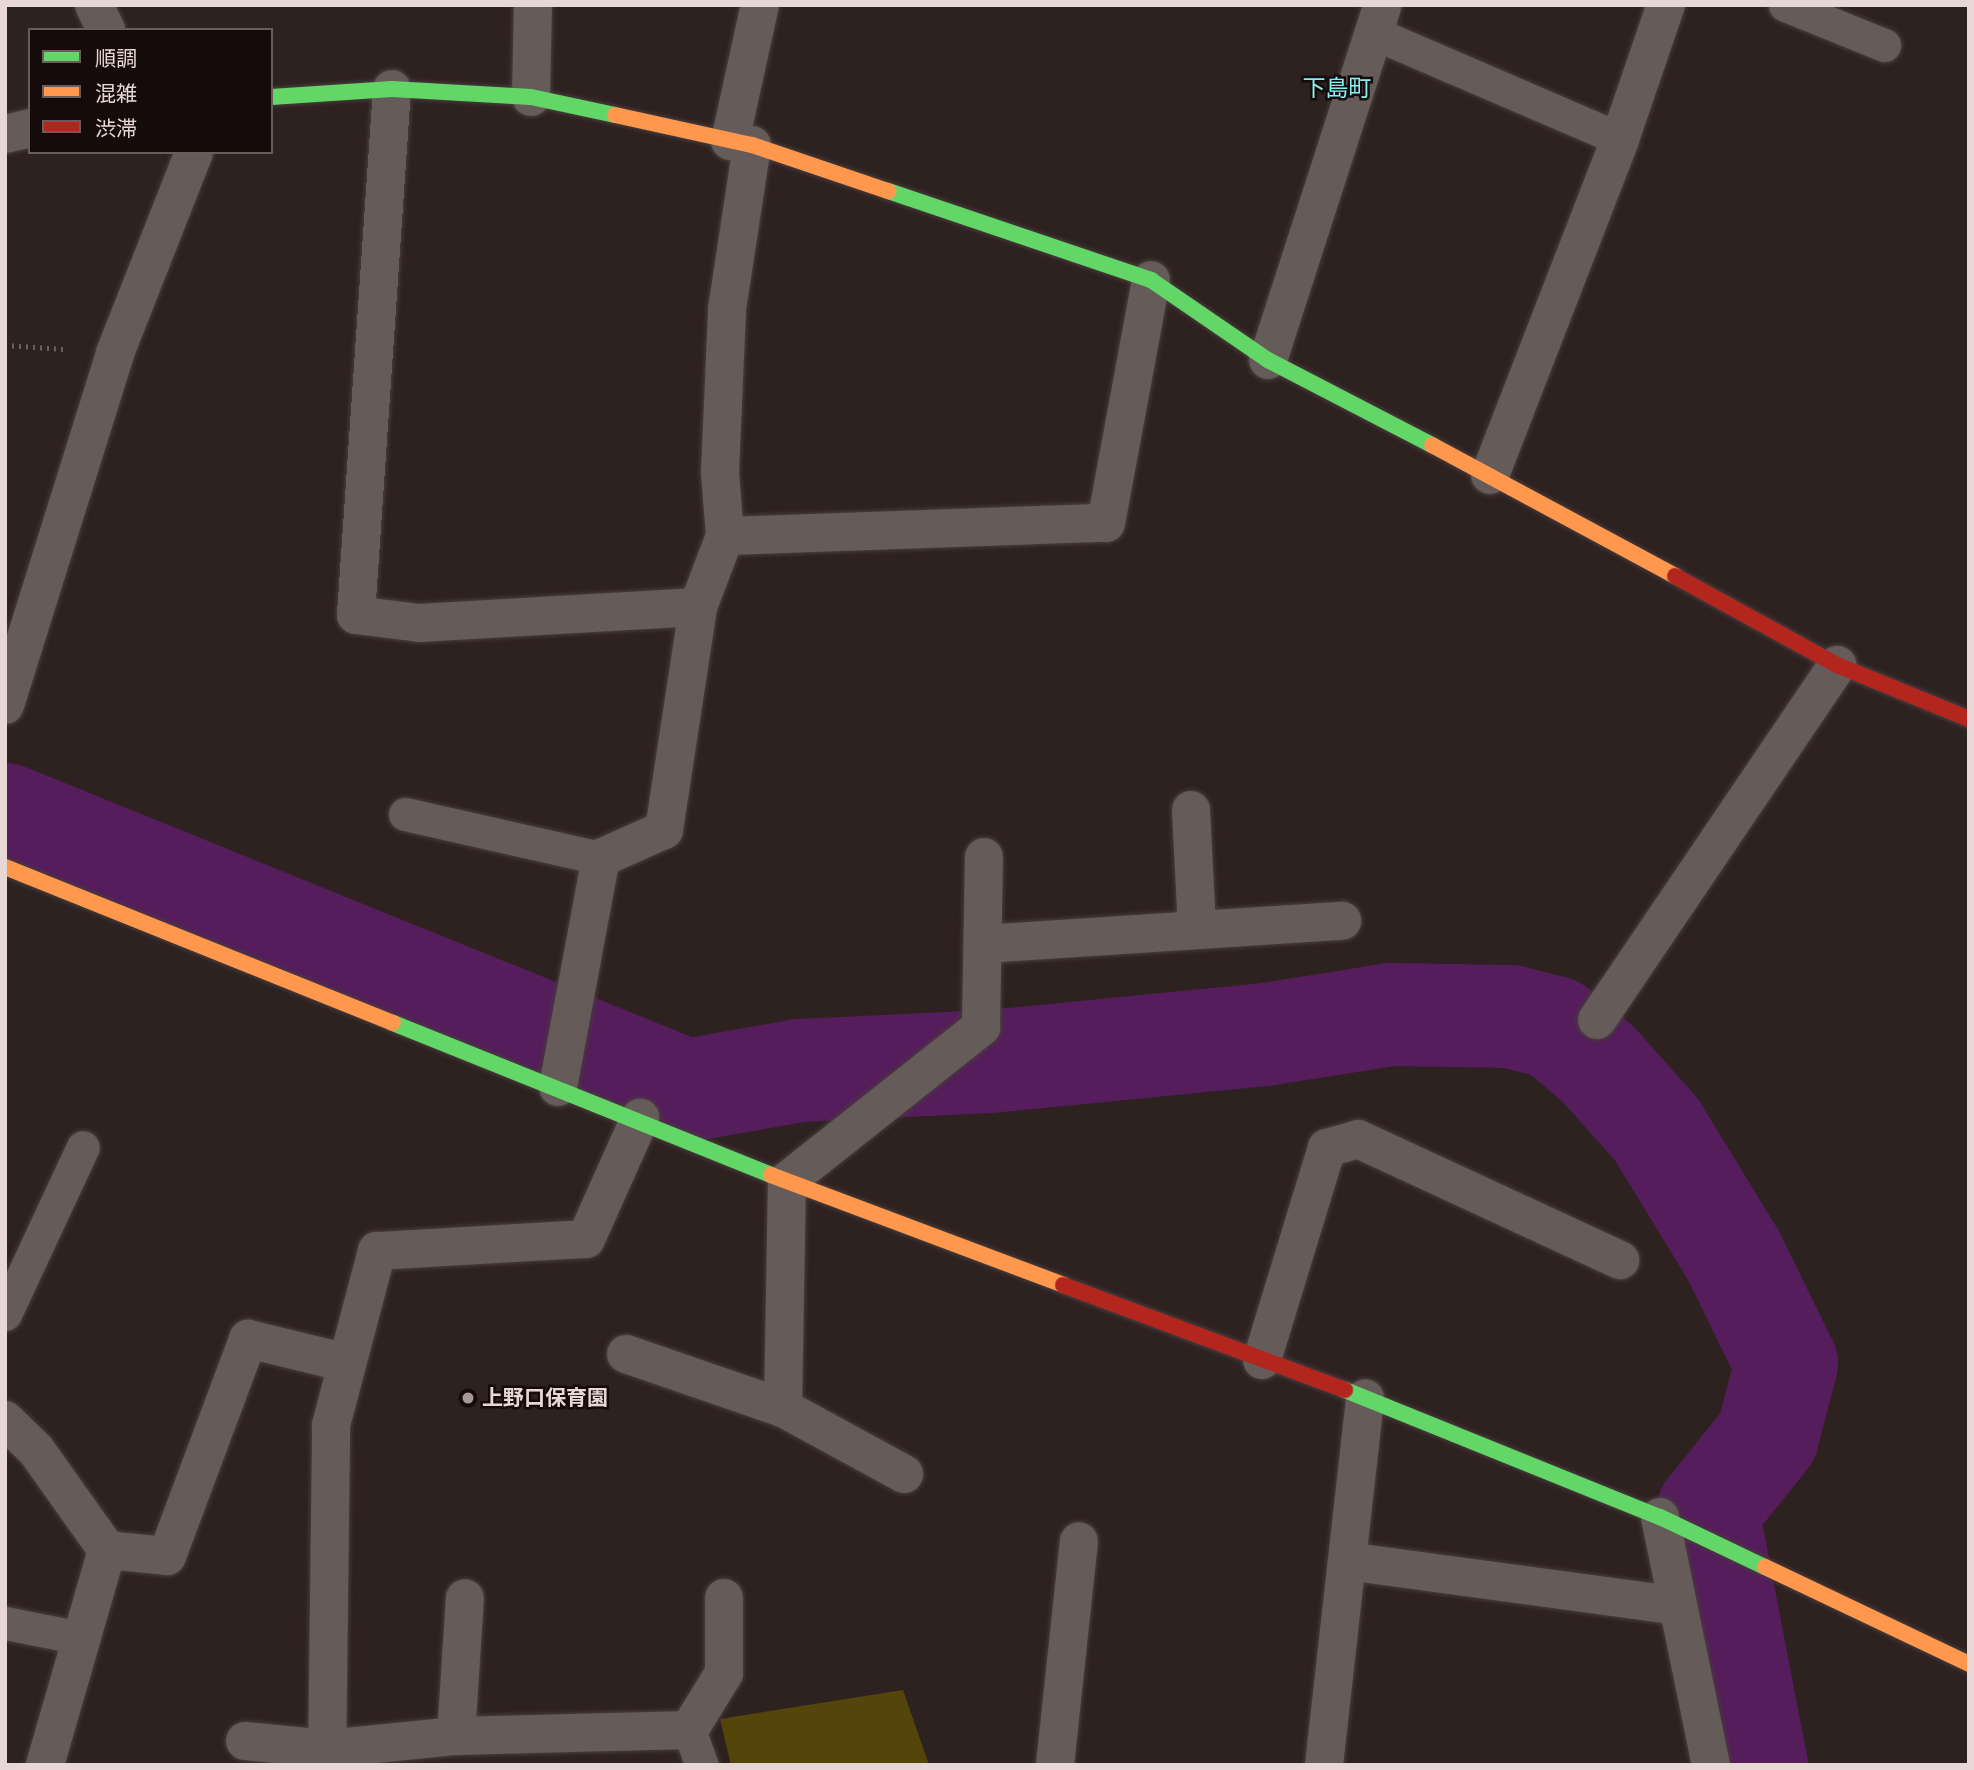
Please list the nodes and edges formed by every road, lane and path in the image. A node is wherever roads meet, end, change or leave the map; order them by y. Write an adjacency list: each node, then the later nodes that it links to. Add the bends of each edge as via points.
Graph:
1 (93, 5): 7 (street)
2 (533, 5): 11 (street)
3 (760, 5): 15 (street)
4 (1666, 5): 14 (street)
5 (1785, 5): 8 (lane)
6 (1379, 19): 14 (lane); 18 (street)
7 (105, 28)
8 (1884, 46)
9 (392, 89): 10 (street); 11 (street); 21 (street, via 356,615 419,623)
10 (273, 96)
11 (531, 97): 15 (street)
12 (28, 128): 13 (street)
13 (5, 134)
14 (1619, 139): 19 (street)
15 (741, 143): 17 (street); 20 (street, via 720,472)
16 (193, 154): 23 (street, via 115,353)
17 (1151, 280): 18 (street); 20 (street, via 1107,523)
18 (1268, 360): 19 (street)
19 (1490, 475): 22 (street)
20 (726, 536): 21 (street)
21 (698, 607): 28 (street, via 664,830)
22 (1837, 665): 24 (street); 33 (street)
23 (5, 705)
24 (1969, 719)
25 (1191, 810): 31 (street)
26 (405, 814): 28 (lane)
27 (984, 857): 32 (street)
28 (601, 859): 34 (street)
29 (5, 867): 34 (street)
30 (1342, 921): 31 (street)
31 (1197, 930): 32 (street)
32 (983, 944): 37 (street, via 981,1027)
33 (1597, 1020)
34 (558, 1087): 35 (street)
35 (640, 1118): 37 (street); 42 (street, via 586,1238 377,1251)
36 (83, 1147): 39 (lane)
37 (787, 1181): 41 (street); 44 (street)
38 (1620, 1260): 41 (street, via 1357,1139 1327,1148)
39 (5, 1314)
40 (626, 1354): 44 (street)
41 (1262, 1360): 43 (street)
42 (347, 1363): 49 (street, via 248,1339 167,1556); 60 (street, via 331,1425)
43 (1365, 1398): 47 (street); 50 (street)
44 (783, 1408): 46 (street)
45 (5, 1420): 49 (street, via 36,1450)
46 (904, 1474)
47 (1674, 1524): 53 (street); 56 (street)
48 (1079, 1541): 62 (street)
49 (107, 1550): 55 (street)
50 (1347, 1561): 53 (street); 63 (street)
51 (465, 1598): 57 (street)
52 (724, 1598): 59 (street, via 724,1673)
53 (1678, 1606): 64 (street)
54 (5, 1623): 55 (lane)
55 (81, 1638): 61 (street)
56 (1969, 1664)
57 (456, 1736): 59 (street); 60 (street)
58 (245, 1741): 60 (street)
59 (696, 1747)
60 (327, 1757)
61 (45, 1765)
62 (1055, 1765)
63 (1324, 1765)
64 (1711, 1765)

